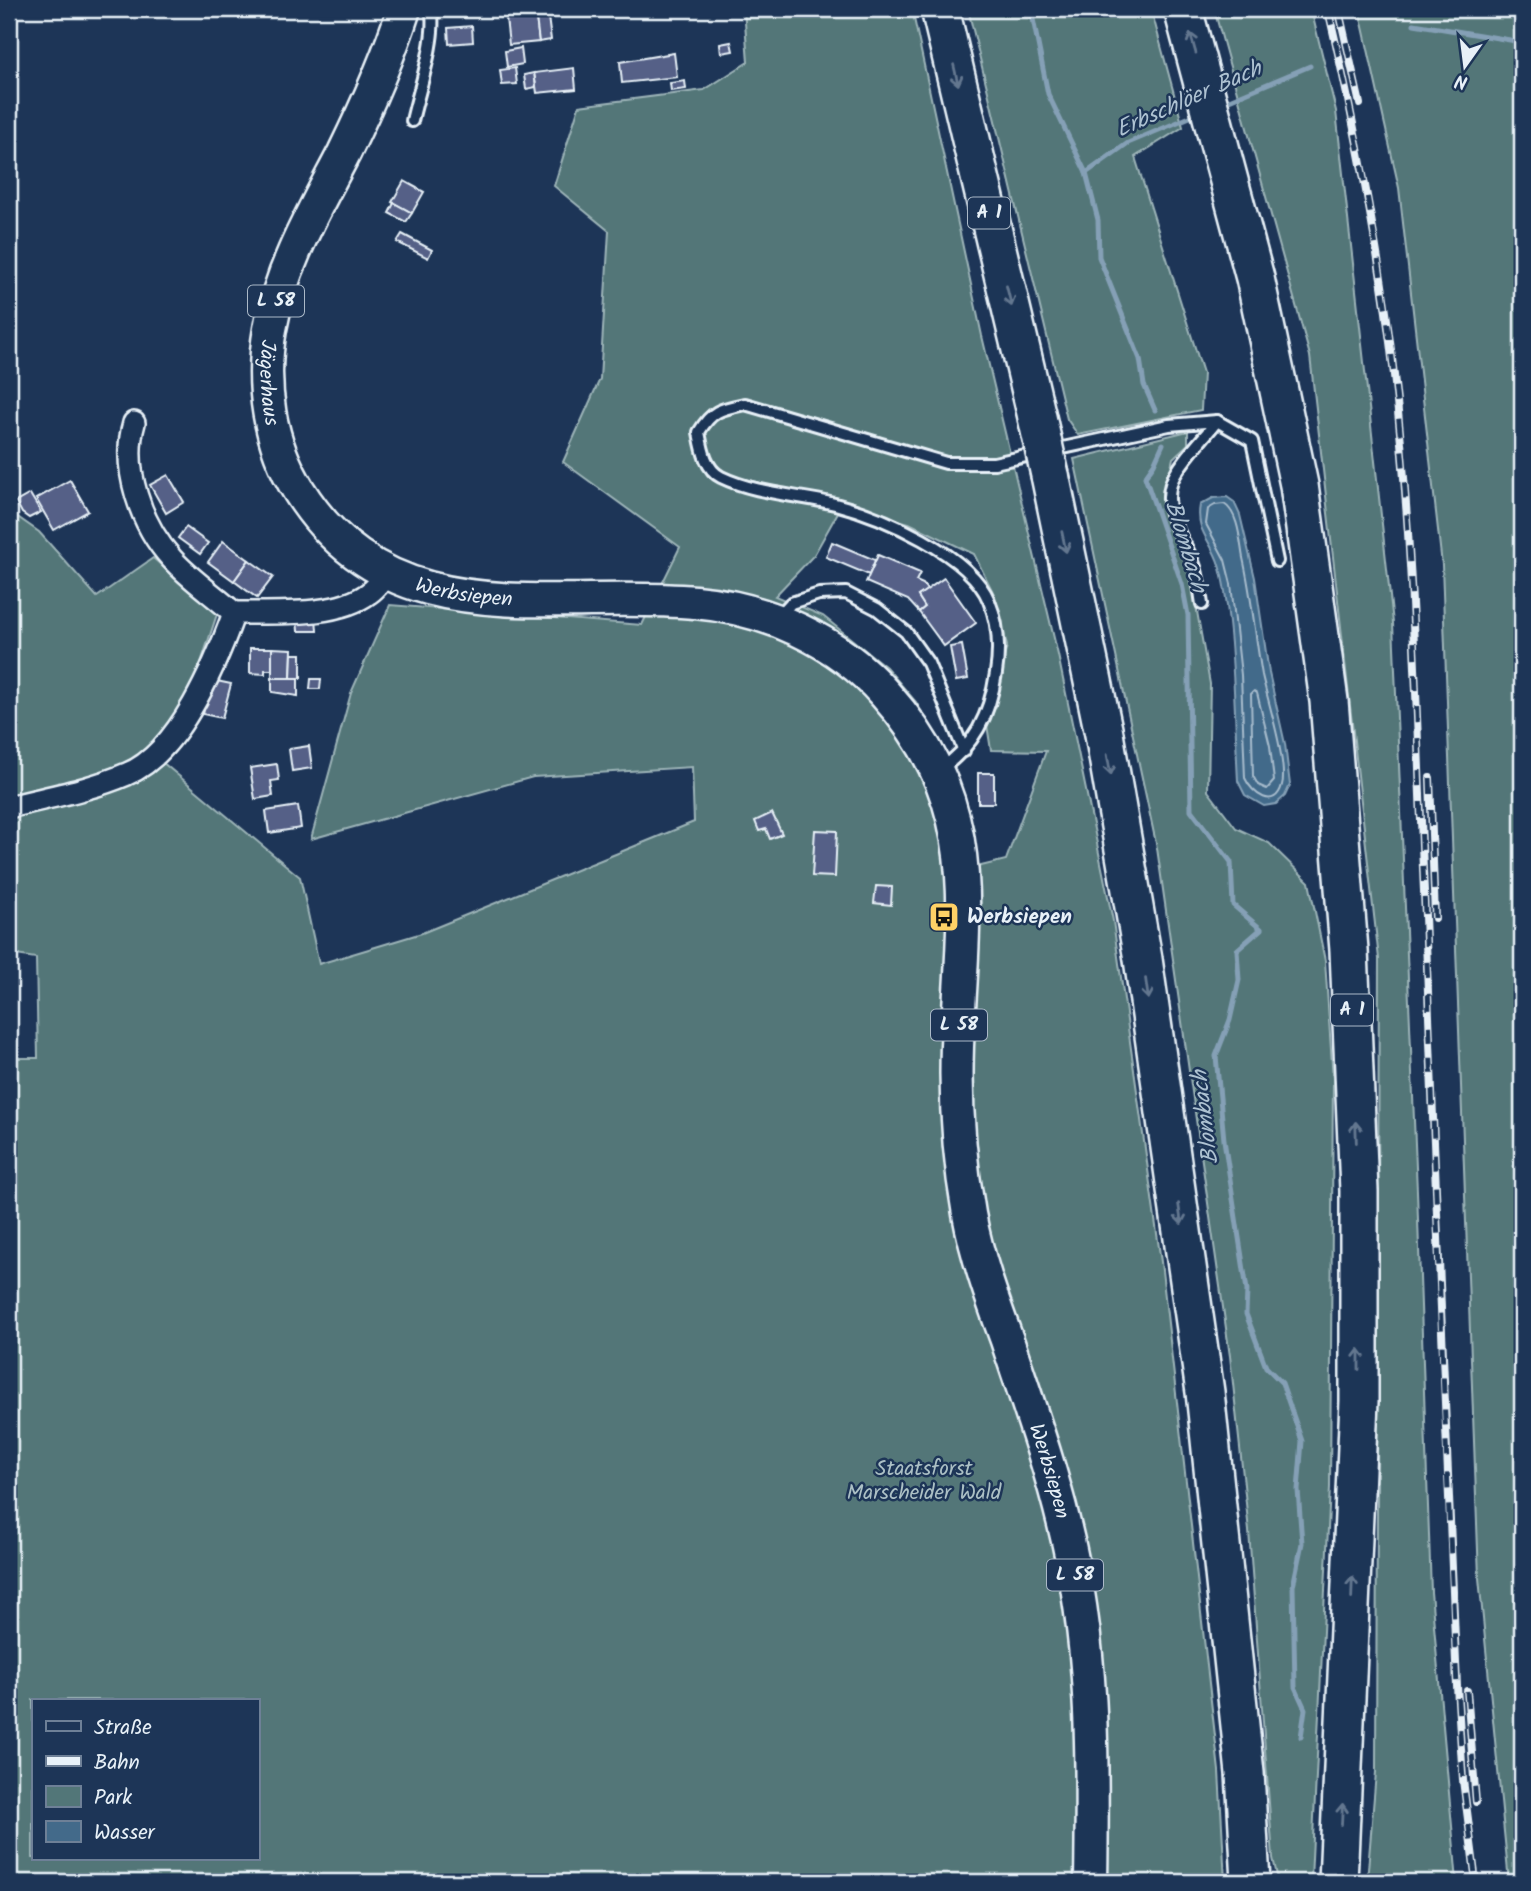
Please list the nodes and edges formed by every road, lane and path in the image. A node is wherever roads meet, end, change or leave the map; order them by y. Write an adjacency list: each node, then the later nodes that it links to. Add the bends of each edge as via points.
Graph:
1 (404, 9): 9 (main road, Jägerhaus / L 58, via 370,98 285,275 271,323 266,371 275,437 302,496 359,556)
2 (431, 9): 5 (lane, via 432,33)
3 (940, 9): 17 (highway, A 1, one-way to 17, bridge, via 1050,475 1104,734 1143,959 1203,1379)
4 (1183, 9): 18 (highway, A 1, one-way to 4, via 1359,1402 1359,1191 1349,950 1329,701 1299,485 1255,278)
5 (412, 121)
6 (1216, 421): 8 (lane, via 1252,441); 10 (lane, via 1171,483 1170,508 1196,568); 13 (lane, via 1169,425 994,463 946,463 745,404 709,415 699,432 704,457 719,477 835,504 927,542 970,574 989,599 1000,644 994,689 982,724)
7 (134, 423): 11 (street, via 130,466 157,540)
8 (1277, 561)
9 (388, 573): 11 (street, via 354,602 305,611); 12 (main road, Werbsiepen / L 58, via 475,598 694,601)
10 (1202, 604)
11 (234, 613): 15 (street, via 176,734 156,756 129,774)
12 (775, 620): 13 (lane, via 791,603 819,594 846,593 877,609 906,632 928,663); 14 (main road, Werbsiepen / L 58, via 823,644 867,675 912,727)
13 (964, 751): 14 (lane)
14 (937, 771): 16 (main road, Werbsiepen / L 58, via 956,829 965,897 956,1078 962,1168 981,1264 1044,1450 1079,1597 1092,1708)
15 (9, 807)
16 (1091, 1882)
17 (1251, 1882)
18 (1338, 1882)

